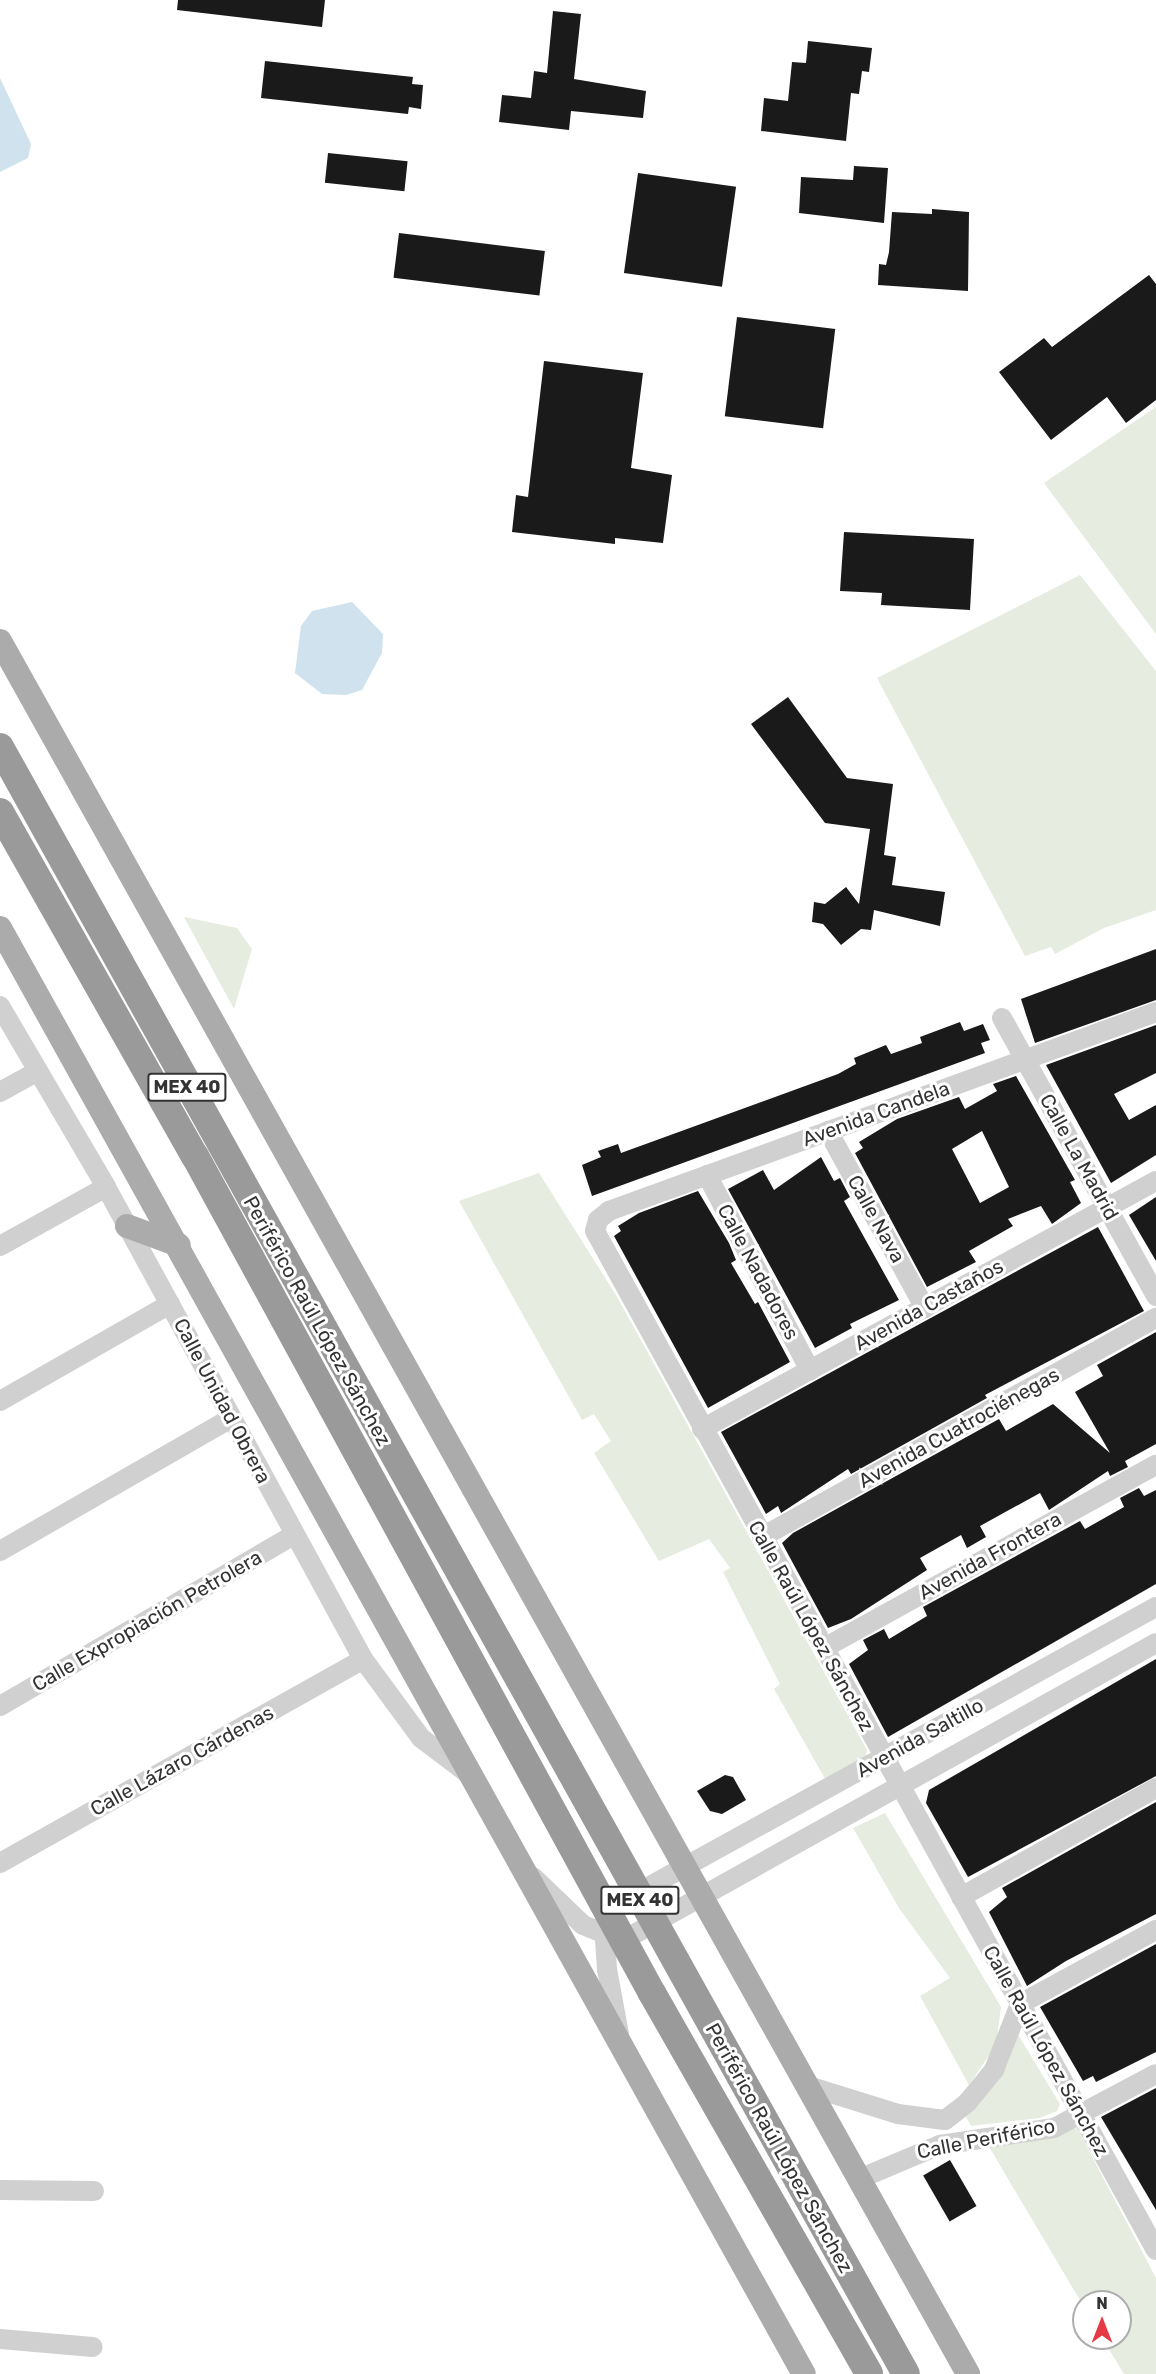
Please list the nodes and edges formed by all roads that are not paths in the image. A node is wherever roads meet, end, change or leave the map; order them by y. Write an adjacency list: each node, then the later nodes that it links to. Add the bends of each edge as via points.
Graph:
1 (0, 641): 43 (main road)
2 (0, 747): 62 (highway, Periférico Raúl López Sánchez / MEX 40, via 375,1427)
3 (0, 812): 61 (highway, Periférico Raúl López Sánchez / MEX 40, via 195,1156 345,1437)
4 (0, 928): 18 (main road)
5 (0, 1006): 9 (street, Calle Unidad Obrera)
6 (1156, 1012): 8 (street, Avenida Candela)
7 (1002, 1018): 8 (street, Calle La Madrid)
8 (1025, 1061): 11 (street, Avenida Candela); 15 (street, Calle La Madrid)
9 (38, 1071): 10 (street); 14 (street, Calle Unidad Obrera)
10 (0, 1092)
11 (828, 1131): 12 (street, Avenida Candela); 22 (street, Calle Nava)
12 (707, 1174): 16 (street, Avenida Candela, via 609,1211); 24 (street, Calle Nadadores)
13 (1156, 1181): 15 (street, Avenida Castaños)
14 (106, 1187): 17 (street, Calle Unidad Obrera); 19 (street)
15 (1107, 1208): 20 (street, Calle La Madrid); 22 (street, Avenida Castaños)
16 (598, 1220): 27 (street, Calle Raúl López Sánchez, via 596,1236)
17 (127, 1226): 18 (main road); 21 (street, Calle Unidad Obrera)
18 (179, 1245): 38 (main road)
19 (0, 1246)
20 (1156, 1296)
21 (170, 1304): 25 (street); 26 (street, Calle Unidad Obrera)
22 (925, 1308): 24 (street, Avenida Castaños)
23 (1156, 1318): 30 (street, Avenida Cuatrociénegas)
24 (810, 1370): 27 (street, Avenida Castaños)
25 (0, 1401)
26 (231, 1418): 29 (street, Calle Unidad Obrera); 31 (street)
27 (702, 1429): 30 (street, Calle Raúl López Sánchez)
28 (1156, 1465): 34 (street, Avenida Frontera)
29 (294, 1536): 35 (street, Calle Unidad Obrera); 36 (street, Calle Expropiación Petrolera)
30 (762, 1537): 34 (street, Calle Raúl López Sánchez)
31 (0, 1551)
32 (1156, 1606): 37 (street, Avenida Saltillo)
33 (1156, 1642): 39 (street, Avenida Saltillo)
34 (824, 1648): 37 (street, Calle Raúl López Sánchez)
35 (363, 1659): 38 (street, Calle Unidad Obrera, via 421,1738); 41 (street, Calle Lázaro Cárdenas)
36 (0, 1706)
37 (884, 1758): 39 (street, Calle Raúl López Sánchez); 43 (street, Avenida Saltillo)
38 (470, 1775): 42 (main road)
39 (899, 1785): 44 (street, Avenida Saltillo); 45 (street, Calle Raúl López Sánchez)
40 (1156, 1788): 45 (street)
41 (0, 1863)
42 (519, 1864): 47 (street, via 583,1925); 49 (main road)
43 (682, 1867): 44 (main road); 47 (street, via 612,1907)
44 (699, 1895): 47 (street, via 629,1936); 51 (main road)
45 (961, 1897): 48 (street, Calle Raúl López Sánchez)
46 (1156, 1930): 48 (street)
47 (605, 1934): 49 (street)
48 (1020, 2004): 51 (street, via 994,2070 967,2103 945,2120 898,2114); 52 (street, Calle Raúl López Sánchez)
49 (622, 2049): 60 (main road)
50 (1156, 2074): 52 (street, Calle Periférico)
51 (805, 2085): 53 (main road)
52 (1082, 2115): 53 (street, Calle Periférico, via 1054,2128 940,2145); 56 (street, Calle Raúl López Sánchez)
53 (859, 2179): 63 (main road)
54 (0, 2190): 55 (street)
55 (94, 2191)
56 (1150, 2223): 57 (street, Calle Raúl López Sánchez)
57 (1156, 2250)
58 (0, 2339): 59 (street)
59 (93, 2347)
60 (804, 2374)
61 (869, 2374)
62 (906, 2374)
63 (968, 2374)

